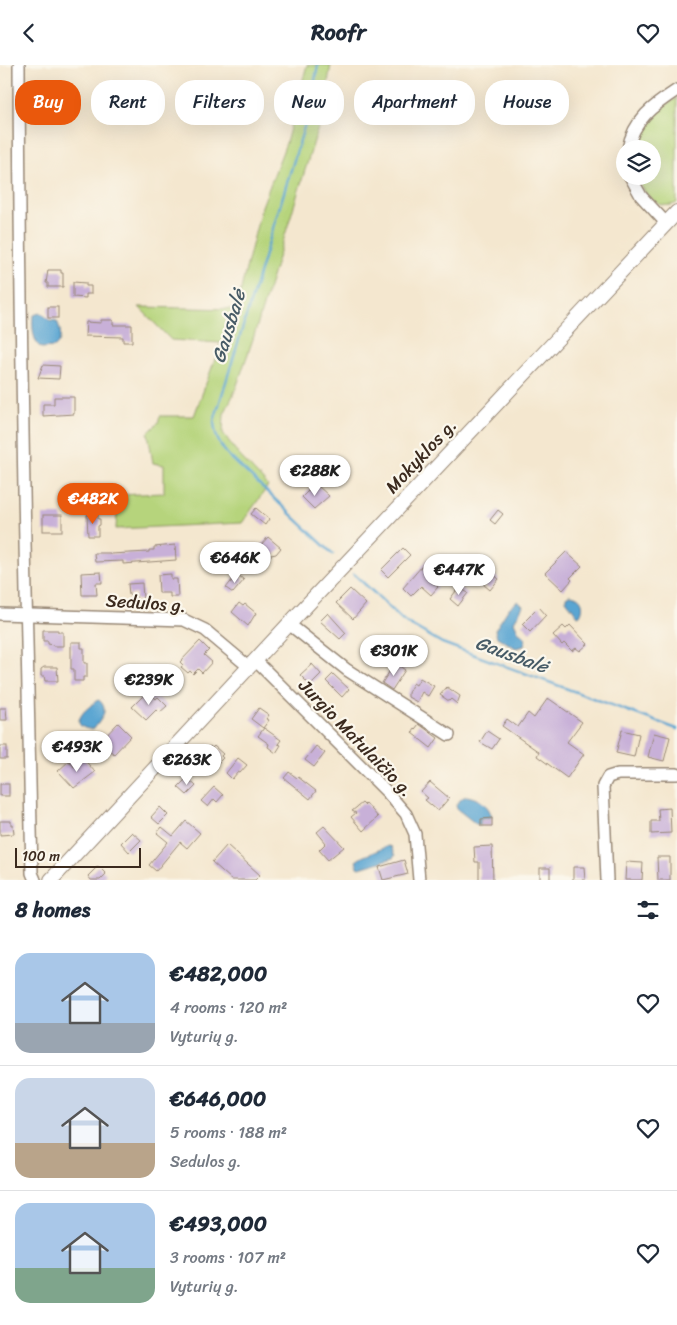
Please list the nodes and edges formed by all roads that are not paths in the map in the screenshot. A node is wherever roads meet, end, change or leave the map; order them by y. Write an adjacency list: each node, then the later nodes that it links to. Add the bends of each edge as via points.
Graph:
1 (19, 65): 8 (street)
2 (677, 90): 3 (street, via 644,115)
3 (631, 140)
4 (635, 185): 6 (street, via 641,197)
5 (677, 212): 6 (main road, Mokyklos g.)
6 (666, 223): 9 (main road, Mokyklos g.)
7 (0, 614): 8 (street, Sedulos g.)
8 (26, 614): 10 (street, Sedulos g., via 184,620); 13 (street, via 32,873)
9 (288, 624): 10 (main road, Mokyklos g.); 11 (street, via 347,670)
10 (252, 664): 14 (main road, Mokyklos g.); 15 (street, Jurgio Matulaičio g., via 386,791 406,814 415,834)
11 (449, 735)
12 (677, 774): 16 (street, via 618,774 608,777 603,786)
13 (35, 880)
14 (51, 880)
15 (419, 880)
16 (607, 880)

